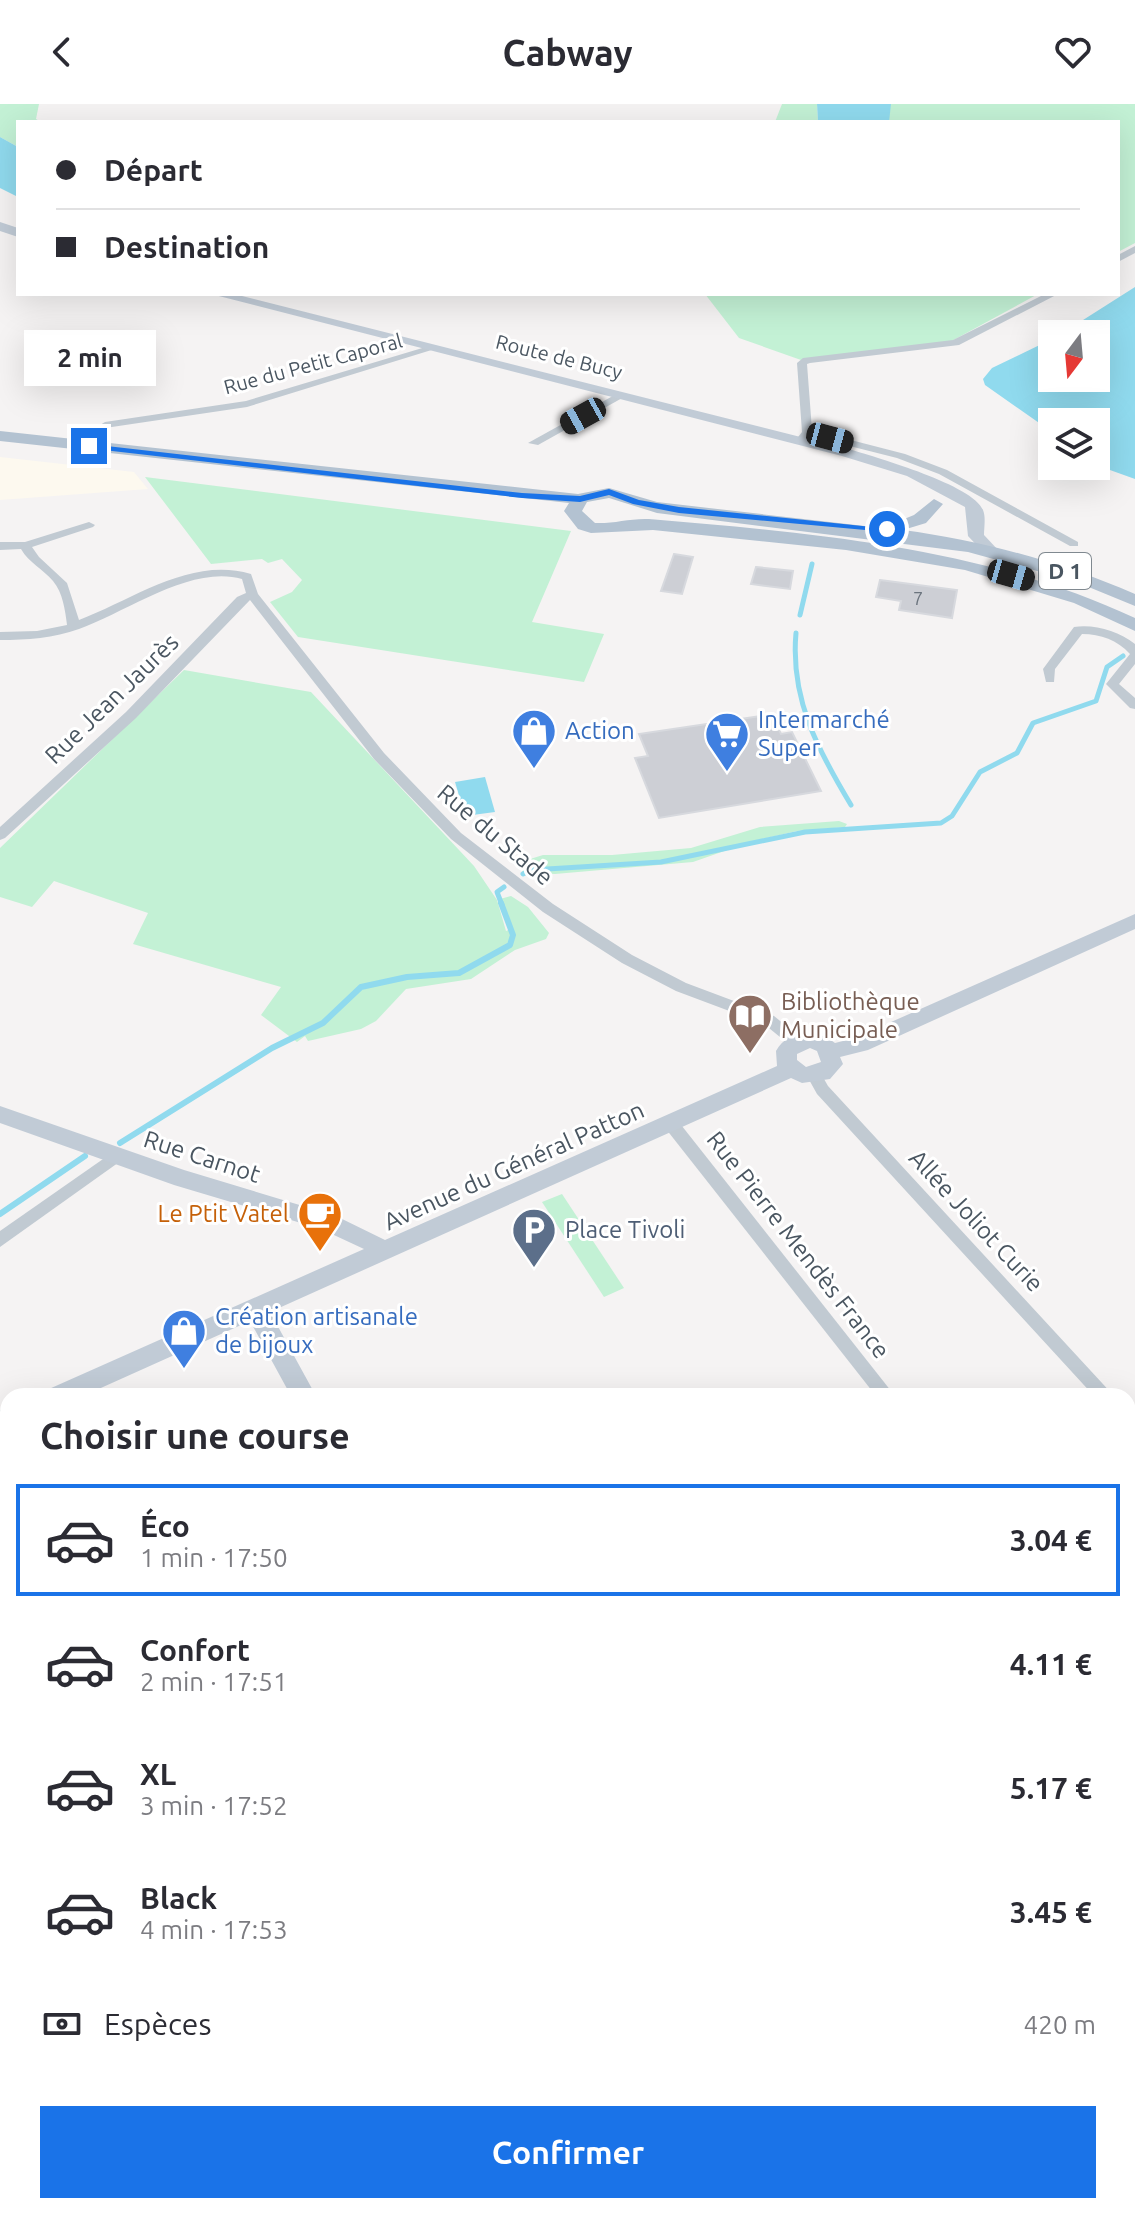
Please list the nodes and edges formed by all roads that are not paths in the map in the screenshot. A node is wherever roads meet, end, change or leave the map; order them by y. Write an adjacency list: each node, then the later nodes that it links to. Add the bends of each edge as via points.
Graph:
1 (224, 296): 3 (main road, Route de Bucy)
2 (1049, 296): 7 (street, via 955,343 802,363)
3 (433, 348): 4 (main road, Route de Bucy); 5 (street, Rue du Petit Caporal, via 247,404)
4 (620, 395): 7 (main road, Route de Bucy); 8 (street)
5 (105, 425)
6 (0, 436): 11 (main road)
7 (804, 436): 10 (main road, Route de Bucy); 18 (street, Route de Bucy, via 901,456 943,472)
8 (534, 443)
9 (0, 448): 14 (main road, via 510,504)
10 (885, 464): 13 (main road, Route de Bucy, via 918,481); 21 (main road, Route de Bucy, via 971,504 976,536)
11 (580, 499): 12 (main road, via 609,492); 14 (main road, via 573,511)
12 (636, 502): 15 (main road, via 640,514); 17 (main road, D 1)
13 (934, 504): 17 (main road, via 912,524)
14 (576, 518): 15 (main road, via 602,530)
15 (631, 524): 24 (main road, D 1, via 971,565 1070,594)
16 (89, 525): 19 (street)
17 (879, 531): 21 (main road, D 1)
18 (1074, 544)
19 (26, 545): 20 (street); 25 (street, via 59,579)
20 (0, 546)
21 (991, 551): 23 (main road, D 1, via 1076,574)
22 (252, 595): 25 (street, Rue du Stade, via 247,577 220,571); 31 (street, Rue Jean Jaurès); 33 (street, Rue du Stade, via 379,756 456,836 548,908 627,959 681,987 769,1020)
23 (1135, 601)
24 (1135, 625)
25 (74, 627): 26 (street)
26 (0, 636)
27 (1135, 653): 28 (street, via 1114,637 1078,630 1049,669); 29 (street, via 1112,684)
28 (1050, 679)
29 (1129, 696): 30 (street)
30 (1135, 705)
31 (0, 835)
32 (1135, 921): 34 (main road, via 861,1044)
33 (796, 1042): 34 (main road, via 812,1040); 35 (main road, via 786,1051)
34 (831, 1052): 36 (main road, via 832,1064)
35 (790, 1069): 36 (main road); 38 (main road, Avenue du Général Patton)
36 (815, 1076): 46 (street, Allée Joliot Curie, via 822,1090)
37 (0, 1114): 39 (main road, Rue Carnot)
38 (672, 1125): 41 (main road, Avenue du Général Patton); 45 (street, Rue Pierre Mendès France)
39 (116, 1156): 40 (street); 41 (main road, Rue Carnot, via 353,1233)
40 (0, 1240)
41 (385, 1252): 42 (main road, Avenue du Général Patton)
42 (256, 1309): 43 (main road, Avenue du Général Patton); 44 (main road)
43 (76, 1388)
44 (300, 1388)
45 (880, 1388)
46 (1098, 1388)

